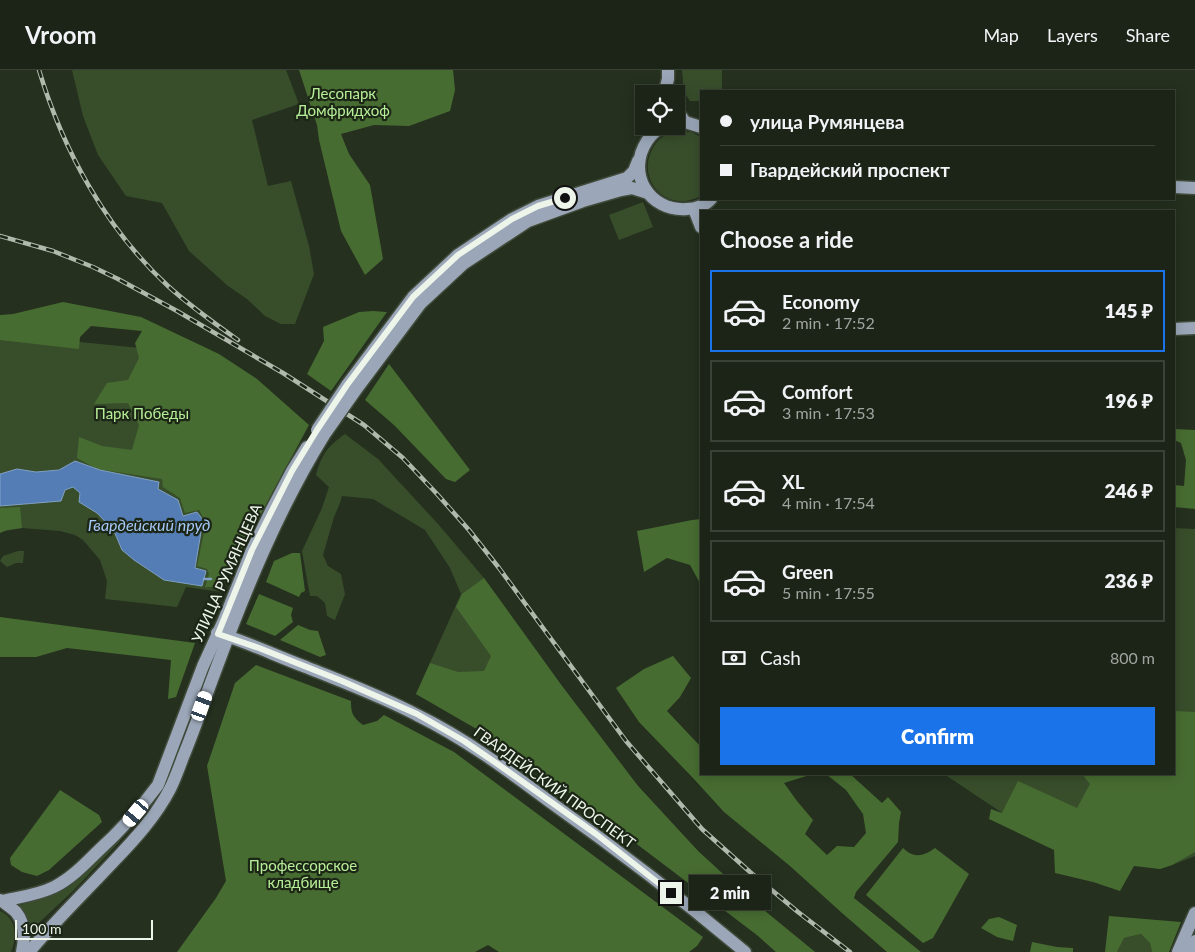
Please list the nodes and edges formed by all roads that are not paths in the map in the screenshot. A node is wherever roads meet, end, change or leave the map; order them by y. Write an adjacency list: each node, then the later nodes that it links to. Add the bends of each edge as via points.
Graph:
1 (685, 123): 2 (main road)
2 (700, 127)
3 (651, 135): 4 (main road, УЛИЦА РУМЯНЦЕВА, via 642,148)
4 (638, 162): 7 (main road, via 640,179); 13 (main road, УЛИЦА РУМЯНЦЕВА, via 627,178 538,206 458,255 413,297)
5 (1175, 187): 6 (main road)
6 (1195, 188)
7 (648, 193): 9 (main road, via 661,205 677,210); 13 (main road, УЛИЦА РУМЯНЦЕВА, via 632,188 621,190 542,215 507,234 463,264 421,303)
8 (710, 200): 9 (main road)
9 (694, 209): 10 (main road)
10 (700, 224)
11 (1195, 328): 12 (main road)
12 (1175, 329)
13 (351, 388): 14 (main road, УЛИЦА РУМЯНЦЕВА, bridge, via 321,432)
14 (223, 635): 15 (main road, УЛИЦА РУМЯНЦЕВА, via 203,666 158,785 147,800 76,873 38,894); 19 (main road, УЛИЦА РУМЯНЦЕВА, via 190,740 161,805 132,842); 20 (main road, ГВАРДЕЙСКИЙ ПРОСПЕКТ, via 342,681 417,714 464,741 596,834)
15 (1, 901): 18 (main road, via 16,912 23,927)
16 (1195, 914): 21 (main road)
17 (1195, 941): 22 (main road)
18 (22, 952)
19 (29, 952)
20 (745, 952)
21 (1178, 952)
22 (1190, 952)

